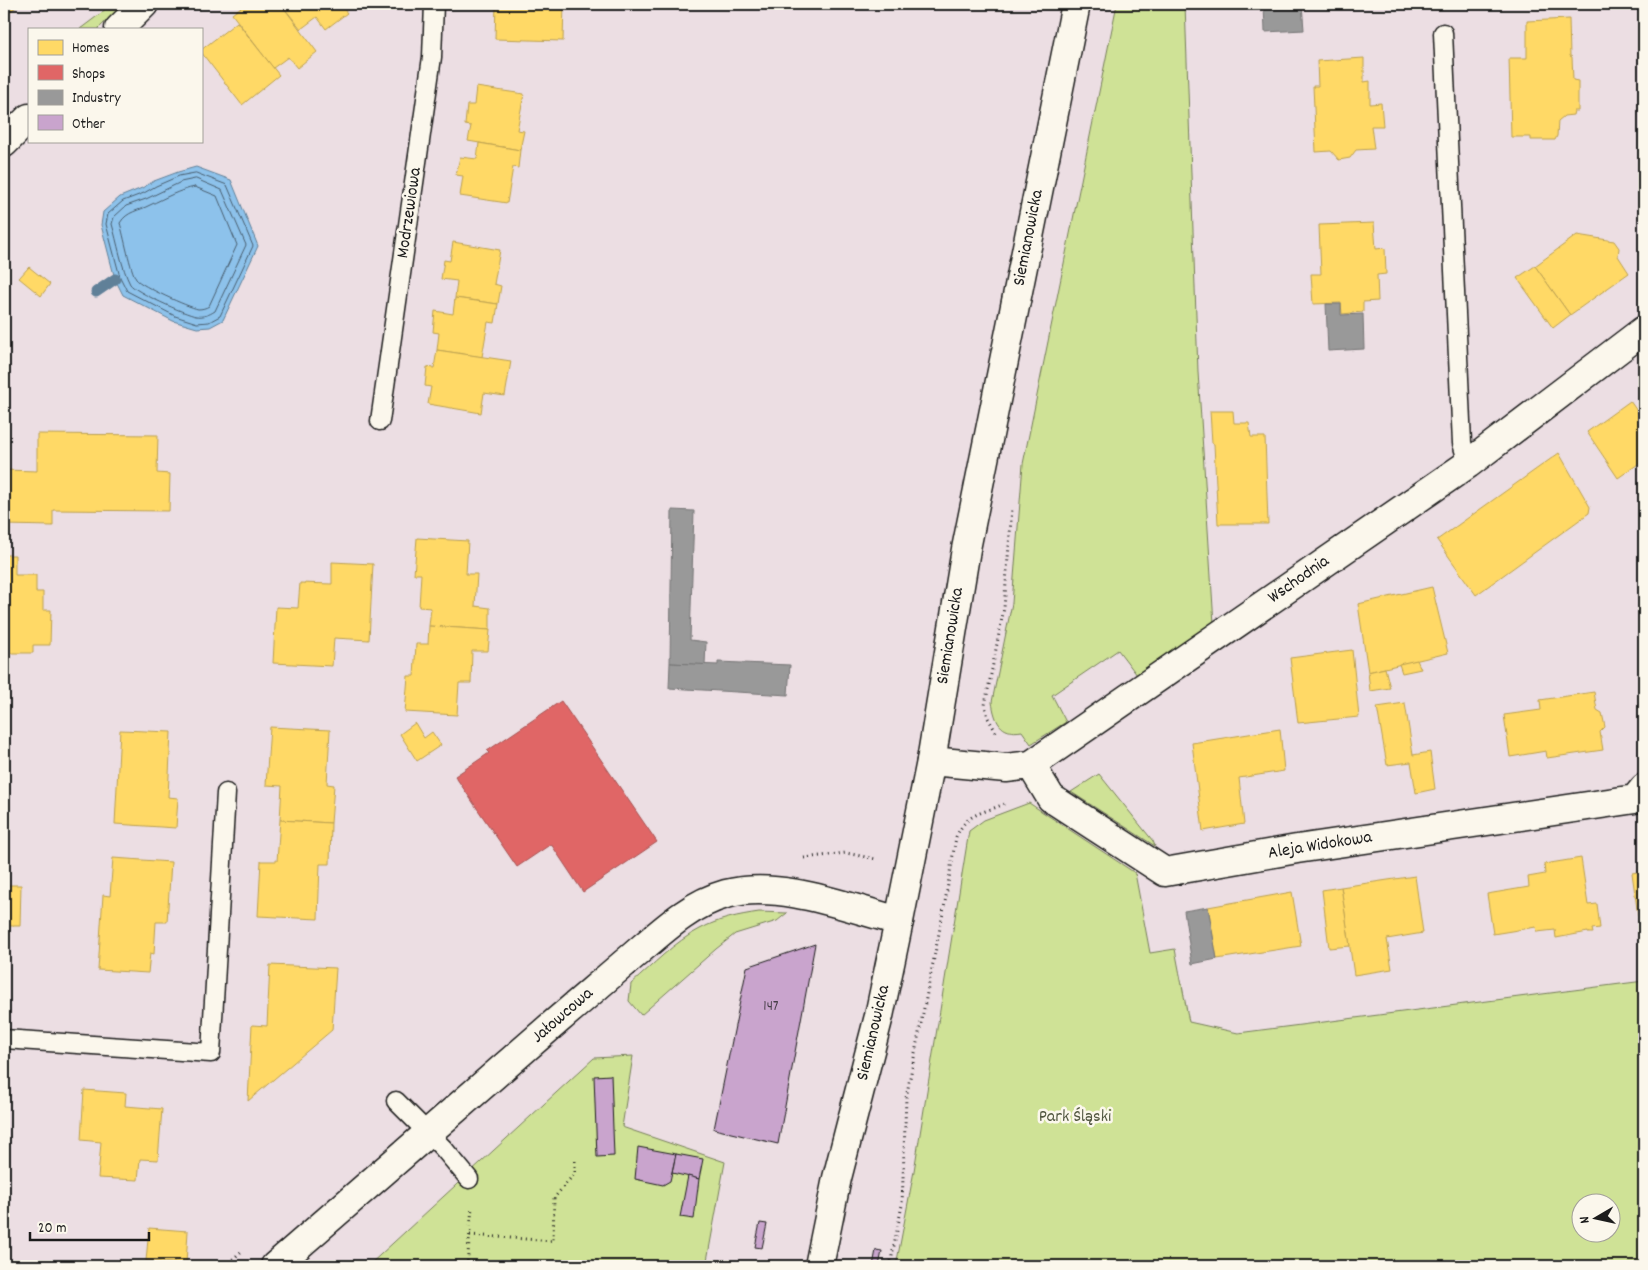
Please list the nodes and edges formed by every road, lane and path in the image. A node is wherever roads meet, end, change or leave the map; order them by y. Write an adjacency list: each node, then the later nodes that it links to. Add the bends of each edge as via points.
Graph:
1 (144, 4): 4 (street)
2 (434, 4): 9 (lane, Modrzewiowa, via 432,57)
3 (1076, 4): 13 (street, Siemianowicka, via 966,550)
4 (119, 28)
5 (1443, 33): 10 (lane, via 1462,443)
6 (28, 119): 7 (street)
7 (4, 143)
8 (1644, 330): 10 (street, Wschodnia)
9 (380, 421)
10 (1468, 464): 14 (street, Wschodnia)
11 (1012, 503): 12 (path, via 1004,608 985,705)
12 (997, 734)
13 (930, 761): 14 (street, Wschodnia, via 1006,768); 20 (street, Siemianowicka)
14 (1030, 765): 15 (street, Aleja Widokowa, via 1051,798 1165,872 1307,847 1635,799)
15 (1644, 788)
16 (226, 793): 21 (lane, via 212,1053)
17 (1004, 798): 31 (path, via 1004,804 967,820 956,837 906,1098 902,1205)
18 (800, 858): 19 (path, via 846,853)
19 (878, 859)
20 (898, 920): 23 (street, Jałowcowa, via 791,892 754,890 706,902 671,924); 30 (street, Siemianowicka, via 879,1016 837,1178)
21 (4, 1038)
22 (396, 1101): 23 (lane)
23 (428, 1133): 25 (lane); 28 (street, Jałowcowa)
24 (575, 1158): 27 (path, via 575,1173 554,1198 553,1241)
25 (470, 1179)
26 (473, 1203): 27 (path)
27 (470, 1235): 29 (path)
28 (275, 1266)
29 (466, 1266)
30 (820, 1266)
31 (890, 1266)

